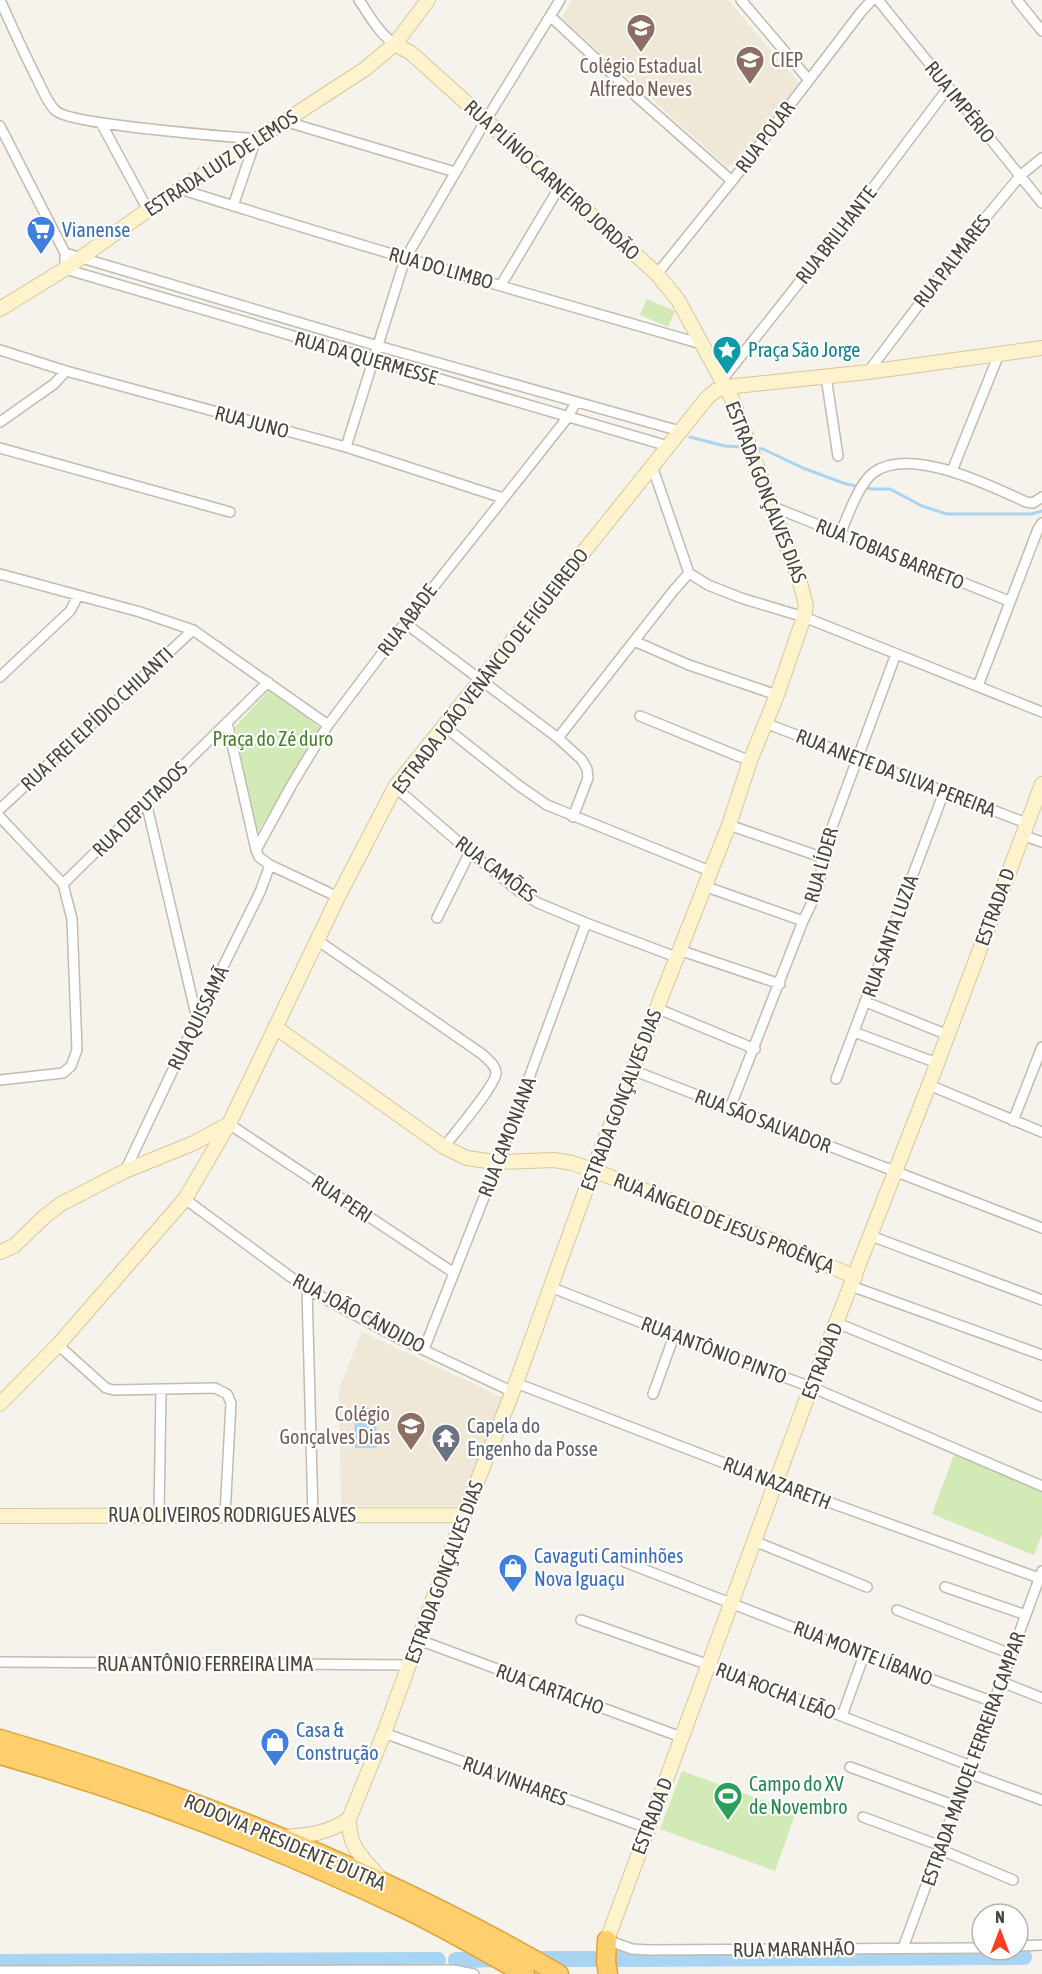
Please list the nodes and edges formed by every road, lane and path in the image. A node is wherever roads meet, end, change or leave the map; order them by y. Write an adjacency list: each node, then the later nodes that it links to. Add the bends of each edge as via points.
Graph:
1 (0, 0): 16 (street, via 56,111)
2 (359, 0): 11 (street, RUA PLÍNIO CARNEIRO JORDÃO, via 379,30)
3 (560, 0): 9 (street)
4 (741, 0): 12 (street)
5 (872, 0): 12 (street, RUA POLAR)
6 (878, 0): 13 (street, RUA IMPÉRIO)
7 (1017, 0): 10 (street)
8 (422, 3): 11 (street, ESTRADA LUIZ DE LEMOS)
9 (550, 16): 14 (street); 23 (street)
10 (1042, 31)
11 (395, 44): 14 (street, RUA PLÍNIO CARNEIRO JORDÃO, via 411,52); 15 (street, ESTRADA LUIZ DE LEMOS, via 365,69)
12 (809, 80): 23 (street, RUA POLAR)
13 (948, 88): 22 (street, RUA IMPÉRIO); 45 (street, RUA BRILHANTE)
14 (486, 120): 21 (street); 24 (street, RUA PLÍNIO CARNEIRO JORDÃO)
15 (284, 122): 18 (street, ESTRADA LUIZ DE LEMOS); 21 (street)
16 (101, 123): 18 (street); 28 (street)
17 (0, 126): 19 (street)
18 (256, 140): 25 (street, ESTRADA LUIZ DE LEMOS); 27 (street)
19 (4, 143): 29 (street)
20 (1042, 158): 22 (street, RUA PALMARES)
21 (455, 172): 31 (street)
22 (1020, 175): 26 (street, RUA IMPÉRIO); 43 (street, RUA PALMARES)
23 (732, 181): 33 (street, RUA POLAR)
24 (560, 186): 33 (street, RUA PLÍNIO CARNEIRO JORDÃO); 34 (street)
25 (180, 189): 27 (street, RUA DO LIMBO); 28 (street, ESTRADA LUIZ DE LEMOS)
26 (1042, 203)
27 (233, 206): 31 (street, RUA DO LIMBO)
28 (148, 210): 30 (street, ESTRADA LUIZ DE LEMOS)
29 (65, 253): 30 (street, RUA DA QUERMESSE); 32 (street)
30 (80, 258): 32 (street, ESTRADA LUIZ DE LEMOS); 37 (street, RUA DA QUERMESSE)
31 (405, 259): 34 (street, RUA DO LIMBO); 37 (street)
32 (65, 269): 35 (street, ESTRADA LUIZ DE LEMOS); 41 (street, RUA DA QUERMESSE)
33 (657, 274): 36 (street, RUA PLÍNIO CARNEIRO JORDÃO, via 678,300)
34 (501, 285): 36 (street, RUA DO LIMBO)
35 (0, 309)
36 (702, 344): 45 (street, RUA PLÍNIO CARNEIRO JORDÃO)
37 (378, 346): 41 (street); 46 (street, RUA DA QUERMESSE)
38 (1042, 348): 40 (street, ESTRADA JOÃO VENÂNCIO DE FIGUEIREDO)
39 (0, 350): 42 (street, RUA JUNO)
40 (999, 354): 43 (street, ESTRADA JOÃO VENÂNCIO DE FIGUEIREDO); 55 (street)
41 (373, 360): 47 (street, RUA DA QUERMESSE); 51 (street)
42 (66, 371): 48 (street); 51 (street, RUA JUNO)
43 (868, 372): 44 (street, ESTRADA JOÃO VENÂNCIO DE FIGUEIREDO)
44 (826, 377): 45 (street, ESTRADA JOÃO VENÂNCIO DE FIGUEIREDO); 53 (street)
45 (724, 383): 49 (street, ESTRADA JOÃO VENÂNCIO DE FIGUEIREDO); 58 (street, ESTRADA GONÇALVES DIAS)
46 (576, 402): 47 (street, RUA ABADE); 49 (street, RUA DA QUERMESSE)
47 (568, 417): 50 (street, RUA DA QUERMESSE); 57 (street, RUA ABADE)
48 (0, 422)
49 (680, 431): 50 (street, ESTRADA JOÃO VENÂNCIO DE FIGUEIREDO)
50 (668, 446): 54 (street, ESTRADA JOÃO VENÂNCIO DE FIGUEIREDO)
51 (346, 447): 57 (street, RUA JUNO)
52 (0, 448): 59 (street)
53 (838, 456)
54 (652, 466): 62 (street); 72 (street, ESTRADA JOÃO VENÂNCIO DE FIGUEIREDO)
55 (952, 471): 56 (street, via 1033,503); 61 (street, via 933,466 896,465 879,469 865,481)
56 (1042, 497)
57 (503, 498): 67 (street, RUA ABADE)
58 (771, 506): 61 (street, RUA TOBIAS BARRETO); 66 (street, ESTRADA GONÇALVES DIAS, via 804,594)
59 (230, 512)
60 (1040, 526): 65 (street)
61 (840, 534): 65 (street, RUA TOBIAS BARRETO)
62 (689, 573): 66 (street, via 741,598); 69 (street)
63 (0, 574): 64 (street)
64 (78, 596): 68 (street); 71 (street, via 70,610)
65 (1009, 601): 74 (street)
66 (804, 617): 70 (street); 75 (street, ESTRADA GONÇALVES DIAS)
67 (405, 623): 72 (street); 80 (street, RUA ABADE)
68 (193, 630): 73 (street); 89 (street, RUA FREI ELPÍDIO CHILANTI)
69 (634, 641): 75 (street, via 681,662); 82 (street)
70 (896, 654): 74 (street); 83 (street, RUA LÍDER)
71 (0, 677)
72 (480, 680): 81 (street, ESTRADA JOÃO VENÂNCIO DE FIGUEIREDO); 82 (street)
73 (268, 682): 78 (street, RUA DEPUTADOS); 80 (street)
74 (978, 686): 76 (street)
75 (777, 695): 79 (street, ESTRADA GONÇALVES DIAS)
76 (1042, 712)
77 (640, 716): 84 (street)
78 (227, 722): 88 (street, RUA DEPUTADOS); 95 (street)
79 (765, 723): 83 (street, RUA ANETE DA SILVA PEREIRA); 84 (street, ESTRADA GONÇALVES DIAS)
80 (328, 725): 95 (street, RUA ABADE)
81 (445, 727): 86 (street, ESTRADA JOÃO VENÂNCIO DE FIGUEIREDO); 91 (street, via 518,785)
82 (558, 738): 91 (street, via 587,769 587,784)
83 (857, 759): 87 (street, RUA ANETE DA SILVA PEREIRA); 97 (street, RUA LÍDER)
84 (750, 761): 92 (street, ESTRADA GONÇALVES DIAS)
85 (1042, 784): 93 (street, ESTRADA D)
86 (395, 787): 96 (street, RUA CAMÕES); 102 (street, ESTRADA JOÃO VENÂNCIO DE FIGUEIREDO)
87 (944, 792): 93 (street, RUA ANETE DA SILVA PEREIRA); 109 (street, RUA SANTA LUZIA)
88 (146, 802): 100 (street, RUA DEPUTADOS); 111 (street)
89 (0, 808)
90 (0, 817): 100 (street)
91 (573, 817): 99 (street)
92 (729, 825): 97 (street); 99 (street, ESTRADA GONÇALVES DIAS)
93 (1024, 829): 94 (street, RUA ANETE DA SILVA PEREIRA); 114 (street, ESTRADA D)
94 (1042, 842)
95 (256, 850): 98 (street)
96 (470, 852): 103 (street); 105 (street, RUA CAMÕES, via 520,892)
97 (821, 857): 104 (street, RUA LÍDER, via 820,877)
98 (270, 866): 102 (street); 111 (street, RUA QUISSAMÃ)
99 (710, 871): 101 (street, ESTRADA GONÇALVES DIAS)
100 (63, 884): 120 (street, via 72,919 76,1056 63,1072)
101 (704, 886): 104 (street); 107 (street, ESTRADA GONÇALVES DIAS)
102 (338, 897): 106 (street, ESTRADA JOÃO VENÂNCIO DE FIGUEIREDO)
103 (436, 918)
104 (803, 921): 108 (street, RUA LÍDER)
105 (586, 923): 107 (street, RUA CAMÕES); 127 (street, RUA CAMONIANA)
106 (317, 940): 112 (street, ESTRADA JOÃO VENÂNCIO DE FIGUEIREDO); 126 (street, via 482,1054 494,1067 495,1078)
107 (677, 954): 108 (street, RUA CAMÕES); 110 (street, ESTRADA GONÇALVES DIAS)
108 (780, 984): 116 (street, RUA LÍDER)
109 (866, 1002): 113 (street, RUA SANTA LUZIA); 114 (street)
110 (656, 1008): 116 (street); 118 (street, ESTRADA GONÇALVES DIAS)
111 (197, 1018): 129 (street, RUA QUISSAMÃ)
112 (275, 1027): 124 (street, ESTRADA JOÃO VENÂNCIO DE FIGUEIREDO); 126 (street, RUA ÂNGELO DE JESUS PROÊNÇA)
113 (854, 1032): 117 (street); 119 (street, RUA SANTA LUZIA)
114 (948, 1035): 117 (street, ESTRADA D)
115 (1042, 1047): 123 (street)
116 (755, 1049): 122 (street, RUA LÍDER)
117 (937, 1063): 121 (street, ESTRADA D)
118 (632, 1070): 122 (street, RUA SÃO SALVADOR); 128 (street, ESTRADA GONÇALVES DIAS)
119 (836, 1079)
120 (0, 1080)
121 (929, 1085): 123 (street); 130 (street, ESTRADA D)
122 (730, 1108): 130 (street, RUA SÃO SALVADOR)
123 (1013, 1120): 125 (street)
124 (229, 1124): 129 (street); 131 (street, ESTRADA JOÃO VENÂNCIO DE FIGUEIREDO); 135 (street, RUA PERI)
125 (1042, 1132)
126 (444, 1147): 127 (street, RUA ÂNGELO DE JESUS PROÊNÇA, via 466,1158)
127 (498, 1162): 128 (street, RUA ÂNGELO DE JESUS PROÊNÇA, via 554,1160); 135 (street, RUA CAMONIANA)
128 (593, 1170): 136 (street, RUA ÂNGELO DE JESUS PROÊNÇA, via 770,1240); 137 (street, ESTRADA GONÇALVES DIAS)
129 (125, 1171): 134 (street, via 56,1208 14,1246)
130 (895, 1171): 132 (street, RUA SÃO SALVADOR); 133 (street, ESTRADA D)
131 (185, 1199): 138 (street, RUA JOÃO CÂNDIDO); 142 (street, ESTRADA JOÃO VENÂNCIO DE FIGUEIREDO)
132 (1042, 1228)
133 (871, 1236): 136 (street, ESTRADA D); 139 (street)
134 (0, 1252)
135 (454, 1273): 143 (street, RUA CAMONIANA)
136 (853, 1281): 140 (street, ESTRADA D); 144 (street)
137 (550, 1287): 141 (street, RUA ANTÔNIO PINTO); 146 (street, ESTRADA GONÇALVES DIAS)
138 (307, 1289): 143 (street, RUA JOÃO CÂNDIDO); 155 (street)
139 (1042, 1300)
140 (837, 1323): 145 (street, ESTRADA D); 151 (street)
141 (674, 1336): 145 (street, RUA ANTÔNIO PINTO); 149 (street)
142 (58, 1345): 147 (street, via 106,1388); 148 (street, ESTRADA JOÃO VENÂNCIO DE FIGUEIREDO)
143 (424, 1349): 146 (street, RUA JOÃO CÂNDIDO)
144 (1042, 1355)
145 (811, 1386): 152 (street, ESTRADA D); 153 (street, RUA ANTÔNIO PINTO)
146 (514, 1387): 152 (street, RUA NAZARETH); 156 (street, ESTRADA GONÇALVES DIAS)
147 (161, 1389): 154 (street, via 215,1388 229,1396); 158 (street)
148 (6, 1390): 150 (street, ESTRADA JOÃO VENÂNCIO DE FIGUEIREDO)
149 (653, 1394)
150 (0, 1404)
151 (1042, 1407)
152 (776, 1483): 159 (street, ESTRADA D); 161 (street, RUA NAZARETH)
153 (1042, 1486)
154 (225, 1515): 155 (street, RUA OLIVEIROS RODRIGUES ALVES); 158 (street, RUA OLIVEIROS RODRIGUES ALVES)
155 (313, 1515): 156 (street, RUA OLIVEIROS RODRIGUES ALVES)
156 (464, 1515): 169 (street, ESTRADA GONÇALVES DIAS)
157 (0, 1516): 158 (street, RUA OLIVEIROS RODRIGUES ALVES)
158 (159, 1516)
159 (754, 1541): 162 (street); 165 (street, ESTRADA D)
160 (625, 1562): 165 (street, RUA MONTE LÍBANO)
161 (1041, 1575): 164 (street, ESTRADA MANOEL FERREIRA CAMPAR)
162 (867, 1587)
163 (945, 1587): 167 (street)
164 (1039, 1594): 167 (street, ESTRADA MANOEL FERREIRA CAMPAR)
165 (733, 1603): 171 (street, RUA MONTE LÍBANO); 174 (street, ESTRADA D)
166 (897, 1610): 170 (street)
167 (1026, 1615): 170 (street, ESTRADA MANOEL FERREIRA CAMPAR)
168 (581, 1620): 174 (street, RUA ROCHA LEÃO)
169 (419, 1640): 173 (street, ESTRADA GONÇALVES DIAS); 180 (street, RUA CARTACHO)
170 (1011, 1654): 175 (street, ESTRADA MANOEL FERREIRA CAMPAR)
171 (864, 1655): 177 (street, RUA MONTE LÍBANO); 178 (street)
172 (0, 1662): 173 (street, RUA ANTÔNIO FERREIRA LIMA)
173 (410, 1665): 179 (street, ESTRADA GONÇALVES DIAS)
174 (709, 1665): 178 (street, RUA ROCHA LEÃO); 180 (street, ESTRADA D)
175 (1002, 1682): 176 (street); 177 (street, ESTRADA MANOEL FERREIRA CAMPAR)
176 (1042, 1698)
177 (994, 1702): 184 (street, ESTRADA MANOEL FERREIRA CAMPAR)
178 (842, 1716): 184 (street, RUA ROCHA LEÃO)
179 (384, 1733): 188 (street, ESTRADA GONÇALVES DIAS); 189 (street, RUA VINHARES)
180 (681, 1737): 189 (street, ESTRADA D)
181 (0, 1739): 190 (highway, RODOVIA PRESIDENTE DUTRA, via 156,1790)
182 (0, 1755): 197 (highway, RODOVIA PRESIDENTE DUTRA, via 132,1795 235,1833)
183 (850, 1767): 186 (street)
184 (970, 1770): 185 (street, RUA ROCHA LEÃO); 186 (street, ESTRADA MANOEL FERREIRA CAMPAR)
185 (1042, 1800)
186 (956, 1806): 191 (street, ESTRADA MANOEL FERREIRA CAMPAR)
187 (863, 1817): 191 (street)
188 (349, 1819): 190 (street, via 322,1833); 193 (street, via 354,1848)
189 (647, 1828): 194 (street, ESTRADA D)
190 (282, 1837): 193 (highway, RODOVIA PRESIDENTE DUTRA)
191 (940, 1848): 192 (street); 195 (street, ESTRADA MANOEL FERREIRA CAMPAR)
192 (1013, 1880)
193 (384, 1882): 197 (highway, RODOVIA PRESIDENTE DUTRA)
194 (607, 1940): 195 (street, RUA MARANHÃO, via 649,1950); 201 (highway)
195 (903, 1948): 196 (street, RUA MARANHÃO)
196 (970, 1948)
197 (515, 1962): 199 (highway, RODOVIA PRESIDENTE DUTRA)
198 (0, 1971): 200 (street, via 453,1970)
199 (553, 1971)
200 (474, 1974)
201 (608, 1974)

